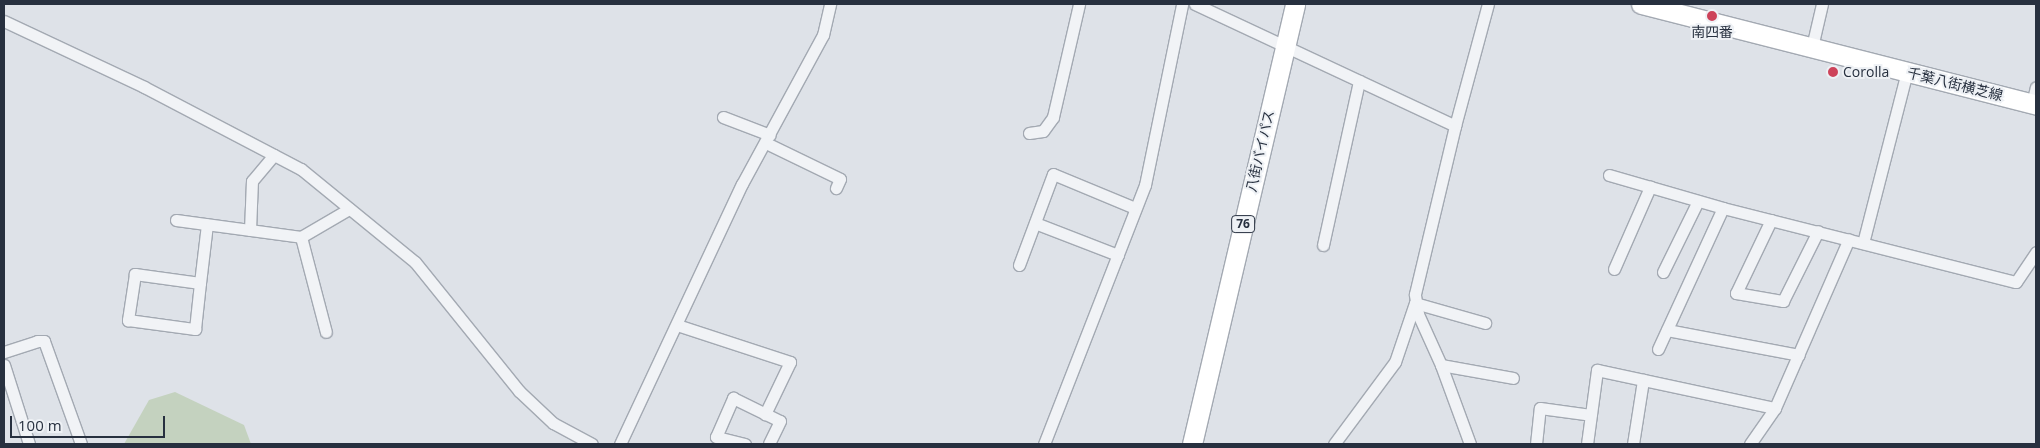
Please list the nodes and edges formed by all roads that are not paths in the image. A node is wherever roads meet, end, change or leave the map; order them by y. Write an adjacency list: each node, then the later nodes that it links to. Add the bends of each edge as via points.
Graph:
1 (830, 4): 18 (street, via 823,35)
2 (1079, 4): 17 (street, via 1052,117 1043,131)
3 (1182, 4): 24 (street, via 1145,185)
4 (1194, 4): 10 (street)
5 (1295, 4): 10 (main road, 八街バイパス / 76)
6 (1488, 4): 16 (street)
7 (1642, 4): 11 (main road, 千葉八街横芝線)
8 (1822, 4): 11 (street)
9 (4, 21): 19 (street, via 144,87)
10 (1285, 46): 13 (street); 65 (main road, 八街バイパス / 76)
11 (1812, 48): 12 (main road, 千葉八街横芝線)
12 (1907, 72): 14 (main road, 千葉八街横芝線); 35 (street)
13 (1359, 81): 16 (street); 36 (street)
14 (2035, 98)
15 (723, 117): 18 (street)
16 (1455, 126): 43 (street)
17 (1029, 133)
18 (768, 139): 22 (street, via 840,179); 45 (street, via 742,184)
19 (274, 155): 26 (street, via 301,169); 31 (street, via 252,181)
20 (1609, 175): 21 (street)
21 (1650, 187): 23 (street); 40 (street)
22 (836, 188)
23 (1698, 200): 25 (street); 41 (street)
24 (1135, 208): 29 (street, via 1053,174); 38 (street)
25 (1723, 208): 28 (street); 46 (street)
26 (349, 209): 33 (street); 60 (street, via 415,262 519,391 553,423)
27 (176, 220): 30 (street)
28 (1771, 220): 32 (street); 32 (street, via 1736,293 1783,301)
29 (1035, 223): 38 (street); 39 (street)
30 (207, 224): 31 (street); 42 (street)
31 (250, 230): 33 (street)
32 (1818, 232): 34 (street)
33 (301, 236): 47 (street)
34 (1849, 239): 35 (street); 50 (street)
35 (1863, 242): 37 (street, via 2016,282)
36 (1322, 245)
37 (2036, 252)
38 (1118, 255): 64 (street)
39 (1019, 265)
40 (1614, 268)
41 (1663, 272)
42 (200, 283): 42 (street, via 195,328 128,320 135,274)
43 (1415, 303): 44 (street); 52 (street); 66 (street, via 1385,378)
44 (1485, 323)
45 (677, 325): 56 (street, via 790,362); 61 (street)
46 (1667, 330): 48 (street); 50 (street)
47 (326, 332)
48 (1658, 349)
49 (4, 352): 59 (street, via 44,341)
50 (1799, 355): 55 (street)
51 (4, 366): 58 (street)
52 (1441, 366): 53 (street); 67 (street)
53 (1512, 378)
54 (1642, 380): 55 (street); 57 (street, via 1597,370); 70 (street)
55 (1775, 408): 71 (street)
56 (765, 414): 62 (street, via 733,398 716,437); 63 (street, via 780,421)
57 (1590, 415): 68 (street, via 1540,408); 69 (street)
58 (29, 444)
59 (81, 444)
60 (592, 444)
61 (620, 444)
62 (745, 444)
63 (769, 444)
64 (1044, 444)
65 (1192, 444)
66 (1334, 444)
67 (1470, 444)
68 (1536, 444)
69 (1587, 444)
70 (1633, 444)
71 (1750, 444)

